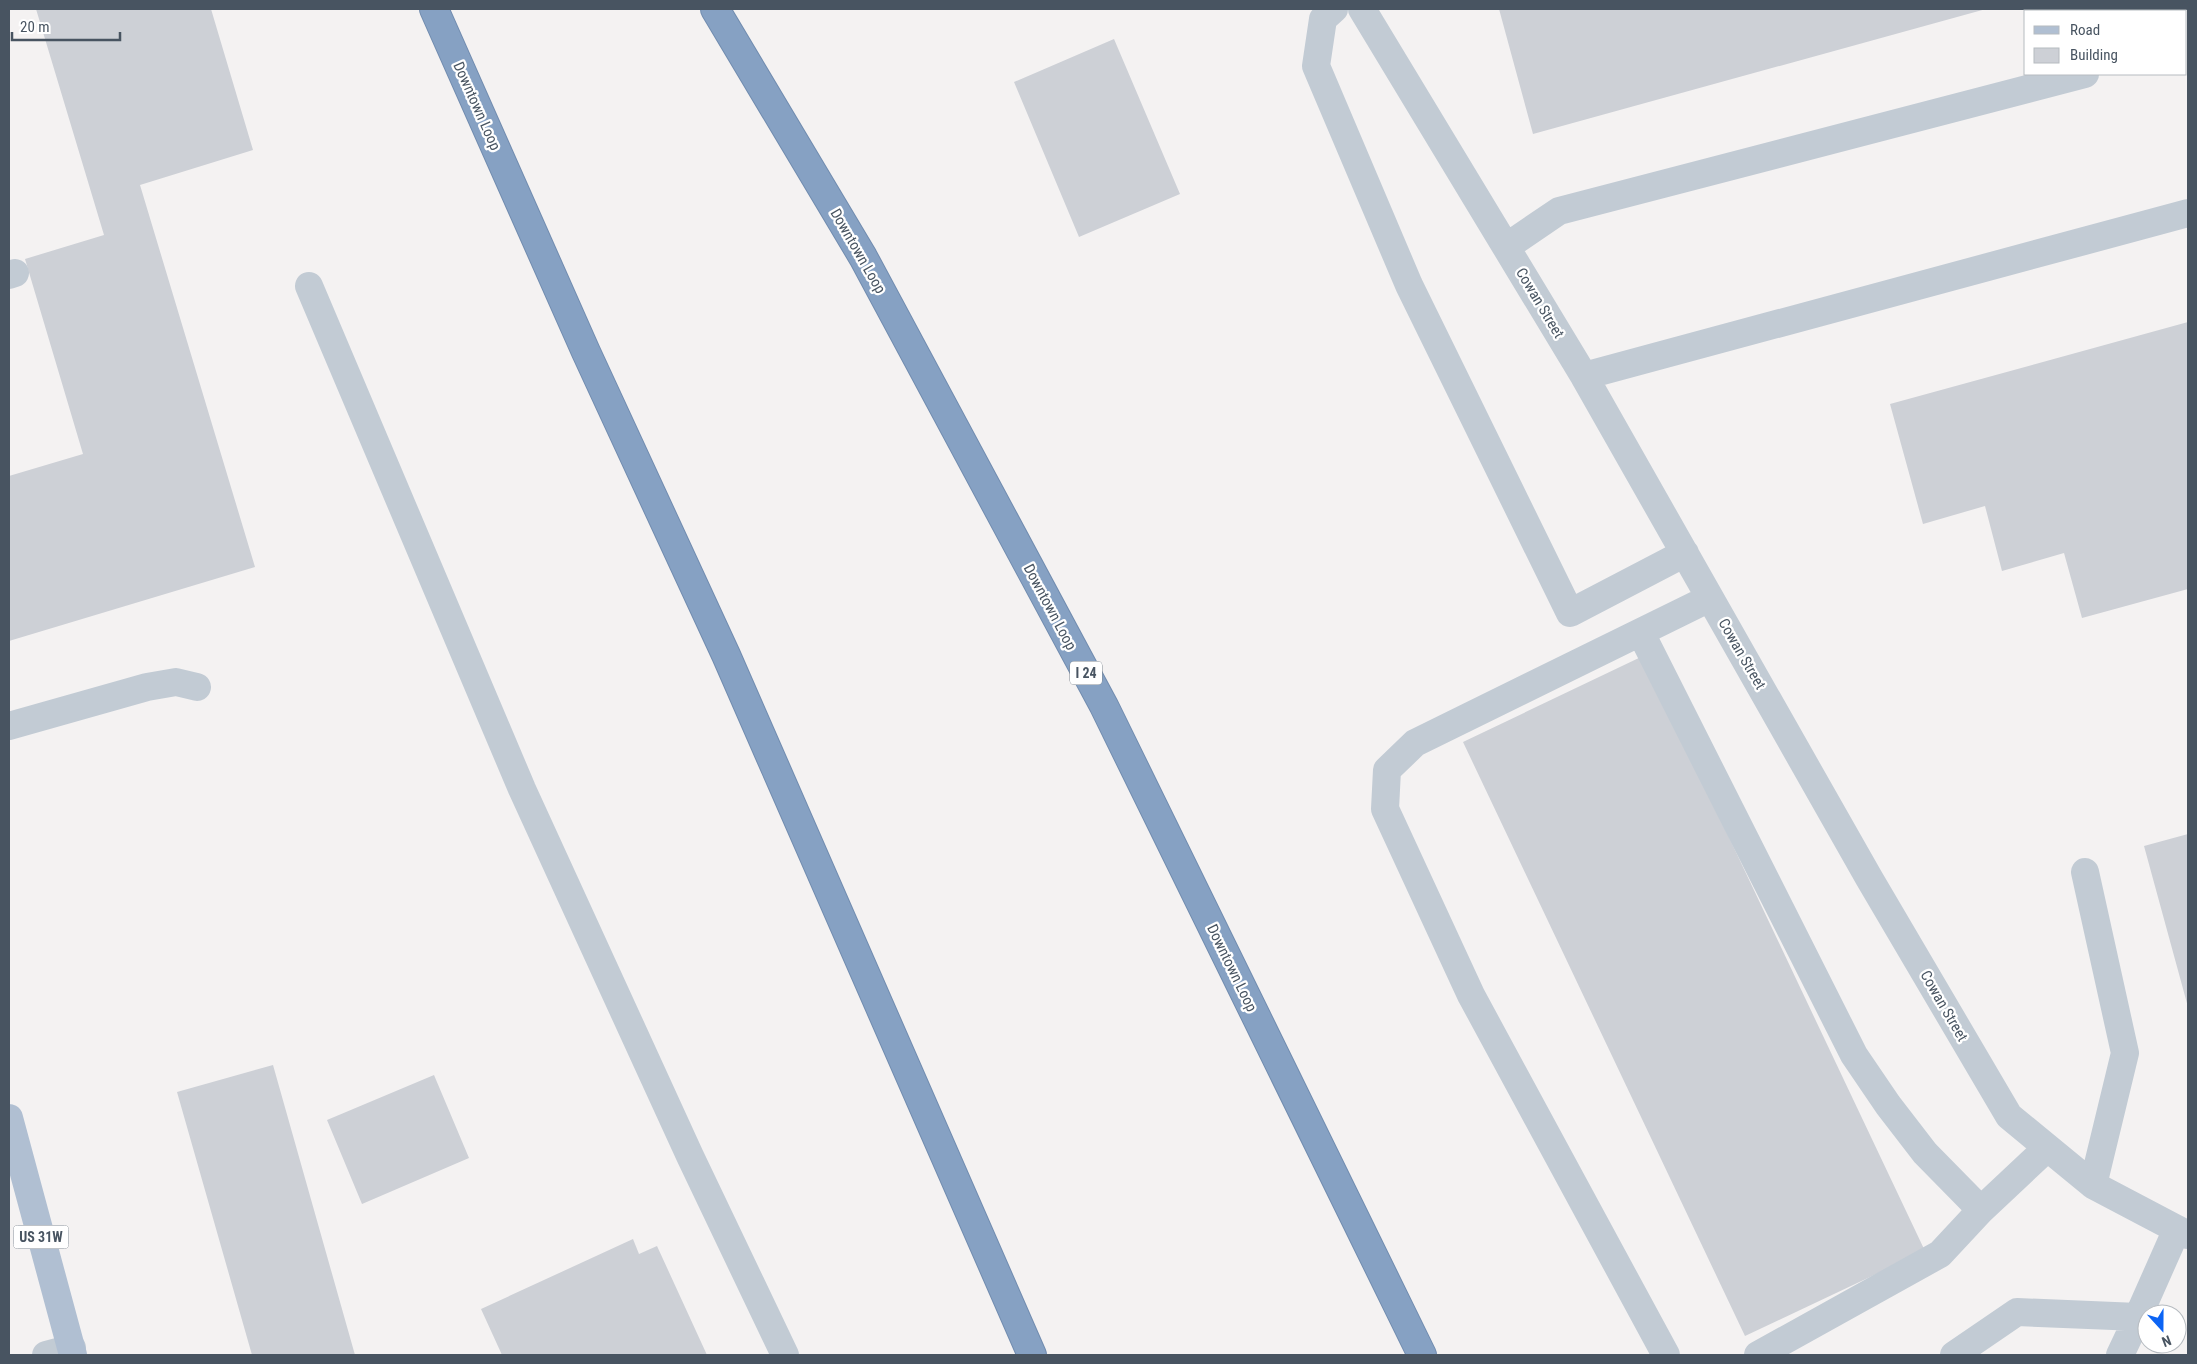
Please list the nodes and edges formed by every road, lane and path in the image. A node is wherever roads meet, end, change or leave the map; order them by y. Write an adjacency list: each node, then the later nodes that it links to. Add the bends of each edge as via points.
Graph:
1 (434, 9): 26 (highway, Downtown Loop, via 586,352 726,655)
2 (715, 9): 27 (highway, Downtown Loop / I 24, via 863,257 1099,698)
3 (1334, 9): 10 (street, via 1323,19 1316,66 1409,285 1570,613)
4 (1362, 9): 7 (street, Cowan Street)
5 (2081, 75): 7 (street, via 1559,211)
6 (2188, 213): 9 (street)
7 (1506, 247): 9 (street, Cowan Street)
8 (309, 286): 25 (street, via 526,798)
9 (1584, 376): 10 (street, Cowan Street)
10 (1685, 553): 11 (street, Cowan Street)
11 (1710, 598): 12 (street); 17 (street, Cowan Street, via 2009,1116)
12 (1641, 633): 19 (street, via 1854,1055 1925,1153); 28 (street, via 1415,743 1387,770 1385,809 1471,996)
13 (197, 688): 14 (street, via 176,682 147,687)
14 (9, 726)
15 (2085, 872): 18 (street, via 2125,1052)
16 (9, 1118): 24 (main road, US 31W)
17 (2047, 1148): 18 (street, Cowan Street); 19 (street)
18 (2093, 1185): 20 (street, Cowan Street)
19 (1981, 1210): 29 (street, via 1940,1254)
20 (2183, 1232): 21 (street)
21 (2145, 1304)
22 (2137, 1317): 30 (street, via 2017,1312)
23 (2137, 1319): 31 (street)
24 (64, 1353)
25 (785, 1355)
26 (1032, 1355)
27 (1422, 1355)
28 (1666, 1355)
29 (1758, 1355)
30 (1954, 1355)
31 (2120, 1355)

